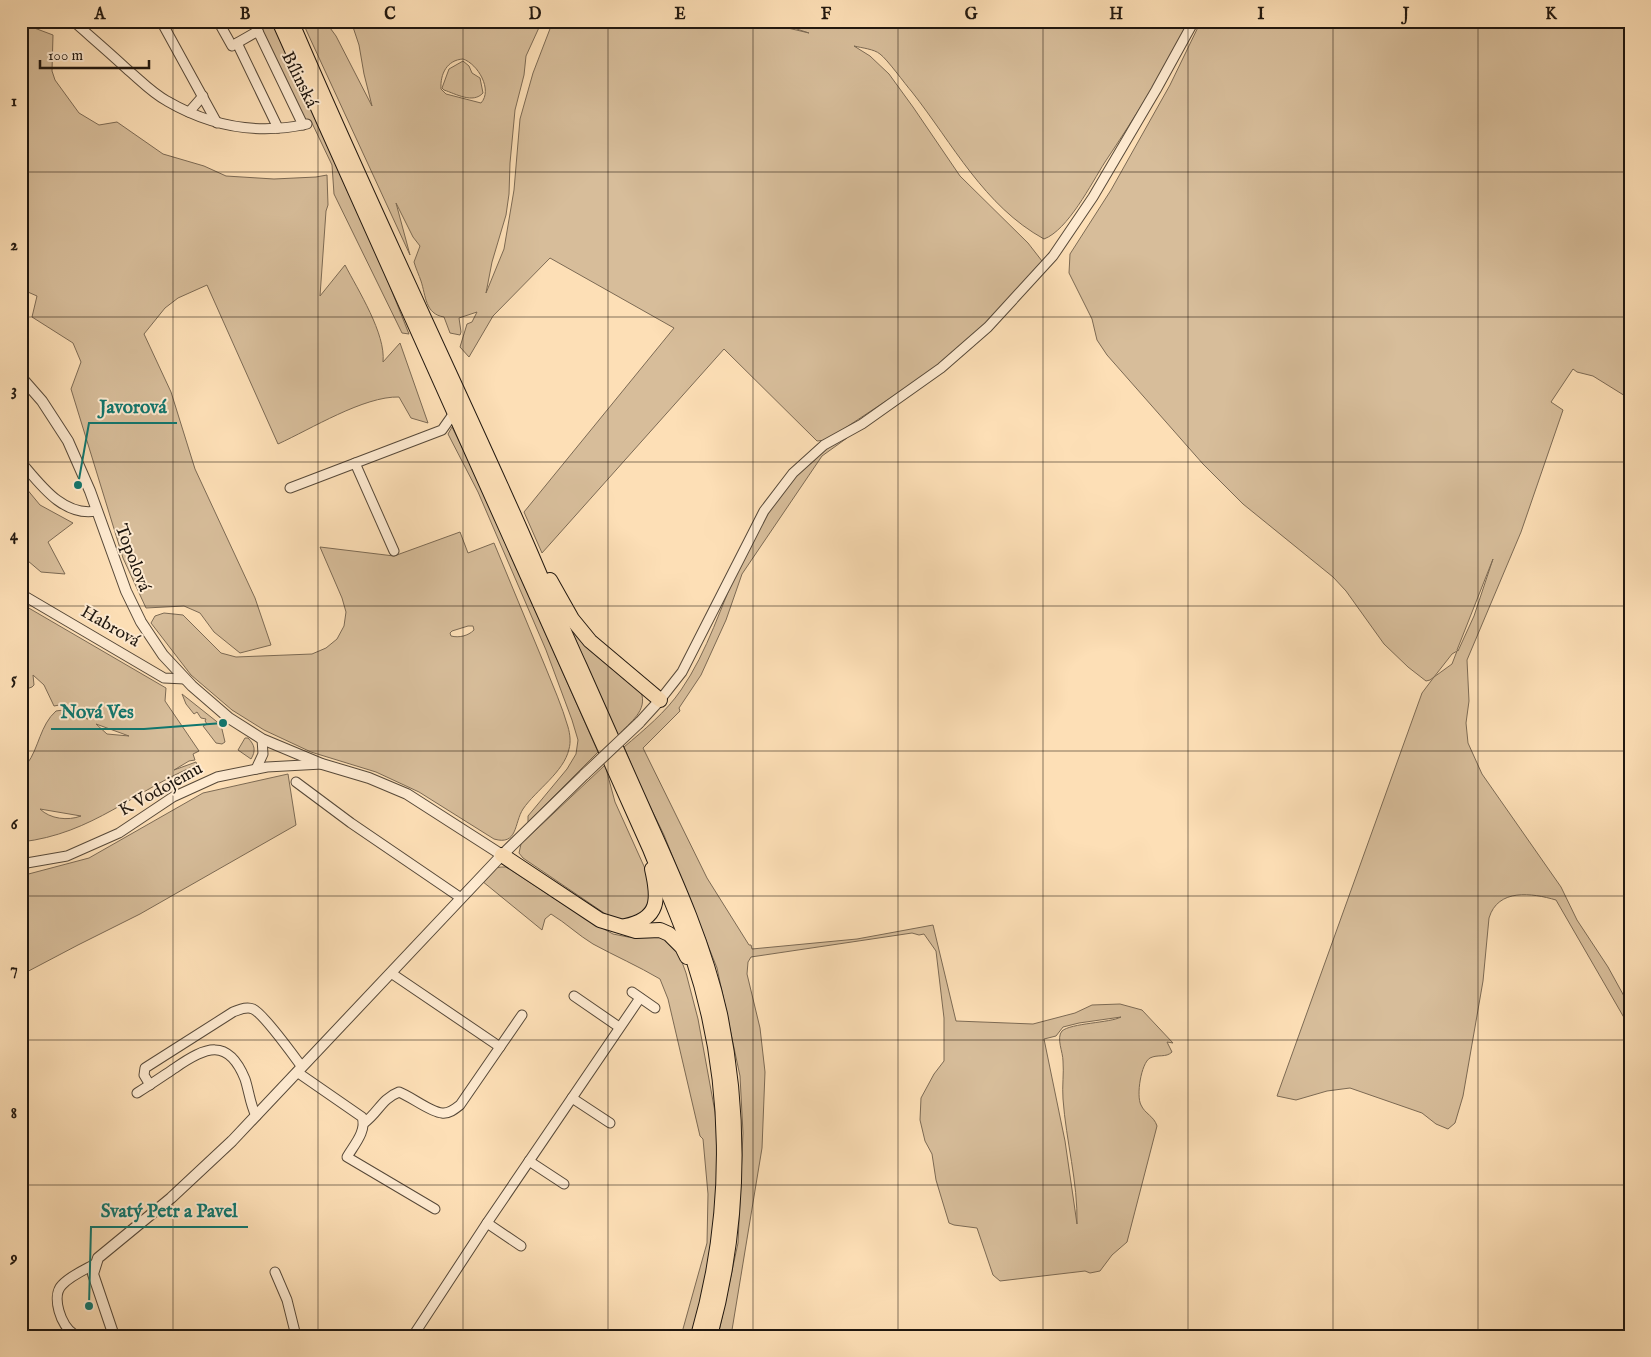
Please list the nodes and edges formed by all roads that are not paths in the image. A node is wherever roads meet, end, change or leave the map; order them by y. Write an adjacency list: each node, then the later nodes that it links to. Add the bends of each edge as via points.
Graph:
1 (73, 21): 11 (street, via 149,88)
2 (161, 21): 10 (street)
3 (218, 21): 9 (street, via 232,46)
4 (254, 21): 8 (street, Bílinská)
5 (278, 21): 15 (highway)
6 (291, 21): 20 (highway)
7 (1194, 21): 24 (street, via 1094,197 1054,256 988,327 942,368 862,424 824,445 793,472 764,511 682,672)
8 (258, 31): 9 (street); 13 (street, Bílinská, via 305,124)
9 (237, 43): 13 (street)
10 (203, 96): 11 (street); 12 (street)
11 (189, 112): 12 (street)
12 (217, 122): 13 (street, via 245,129)
13 (278, 128)
14 (21, 377): 19 (street, Topolová, via 42,400 65,436)
15 (454, 413): 17 (street, via 442,430); 27 (highway)
16 (21, 462): 19 (street, via 56,499 75,510)
17 (355, 463): 18 (street); 21 (street)
18 (290, 488)
19 (96, 511): 23 (street, Topolová, via 138,616 163,655)
20 (520, 530): 24 (highway, via 572,619 590,641); 60 (highway, via 693,924 720,1013 736,1148 724,1281)
21 (394, 551)
22 (21, 594): 23 (street, Habrová, via 164,678)
23 (184, 679): 25 (street, Topolová, via 208,701)
24 (660, 700): 30 (street, bridge)
25 (262, 738): 26 (street, Topolová); 28 (street, via 263,754)
26 (322, 764): 28 (street, K Vodojemu); 30 (street, Topolová, via 407,794)
27 (613, 768): 33 (highway, via 619,794 651,867 656,894 655,904 645,920); 44 (highway, via 693,956 709,1015)
28 (256, 769): 31 (street, K Vodojemu, via 217,777 173,798 119,833 67,856)
29 (296, 782): 32 (street)
30 (502, 855): 32 (street); 33 (highway, via 600,920)
31 (21, 864)
32 (461, 898): 34 (street)
33 (620, 927): 44 (highway, via 636,931 660,930 682,947 694,983)
34 (391, 973): 39 (street); 40 (street)
35 (574, 996): 38 (street)
36 (655, 1008): 38 (street, via 636,995)
37 (522, 1015): 39 (street)
38 (620, 1027): 43 (street)
39 (500, 1047): 46 (street, via 460,1105 450,1111 434,1110 399,1092 388,1097)
40 (300, 1070): 41 (street, via 263,1018 254,1009 247,1008 233,1012 145,1068 144,1075); 45 (street); 46 (street, via 362,1117)
41 (150, 1085): 42 (street); 45 (street, via 195,1054 220,1050 235,1062 245,1080)
42 (137, 1094)
43 (572, 1098): 47 (street); 48 (street)
44 (722, 1106): 59 (highway, via 721,1220 712,1280)
45 (256, 1116): 53 (street, via 171,1198 98,1258)
46 (364, 1123): 50 (street, via 347,1157)
47 (610, 1123)
48 (529, 1161): 49 (street); 51 (street)
49 (564, 1184)
50 (434, 1209)
51 (487, 1223): 52 (street); 58 (street)
52 (521, 1246)
53 (95, 1264): 55 (street, via 93,1274); 56 (street, via 62,1285 57,1298 64,1324 74,1334)
54 (275, 1272): 57 (street, via 287,1300)
55 (113, 1335)
56 (86, 1336)
57 (296, 1336)
58 (413, 1336)
59 (698, 1336)
60 (710, 1336)

